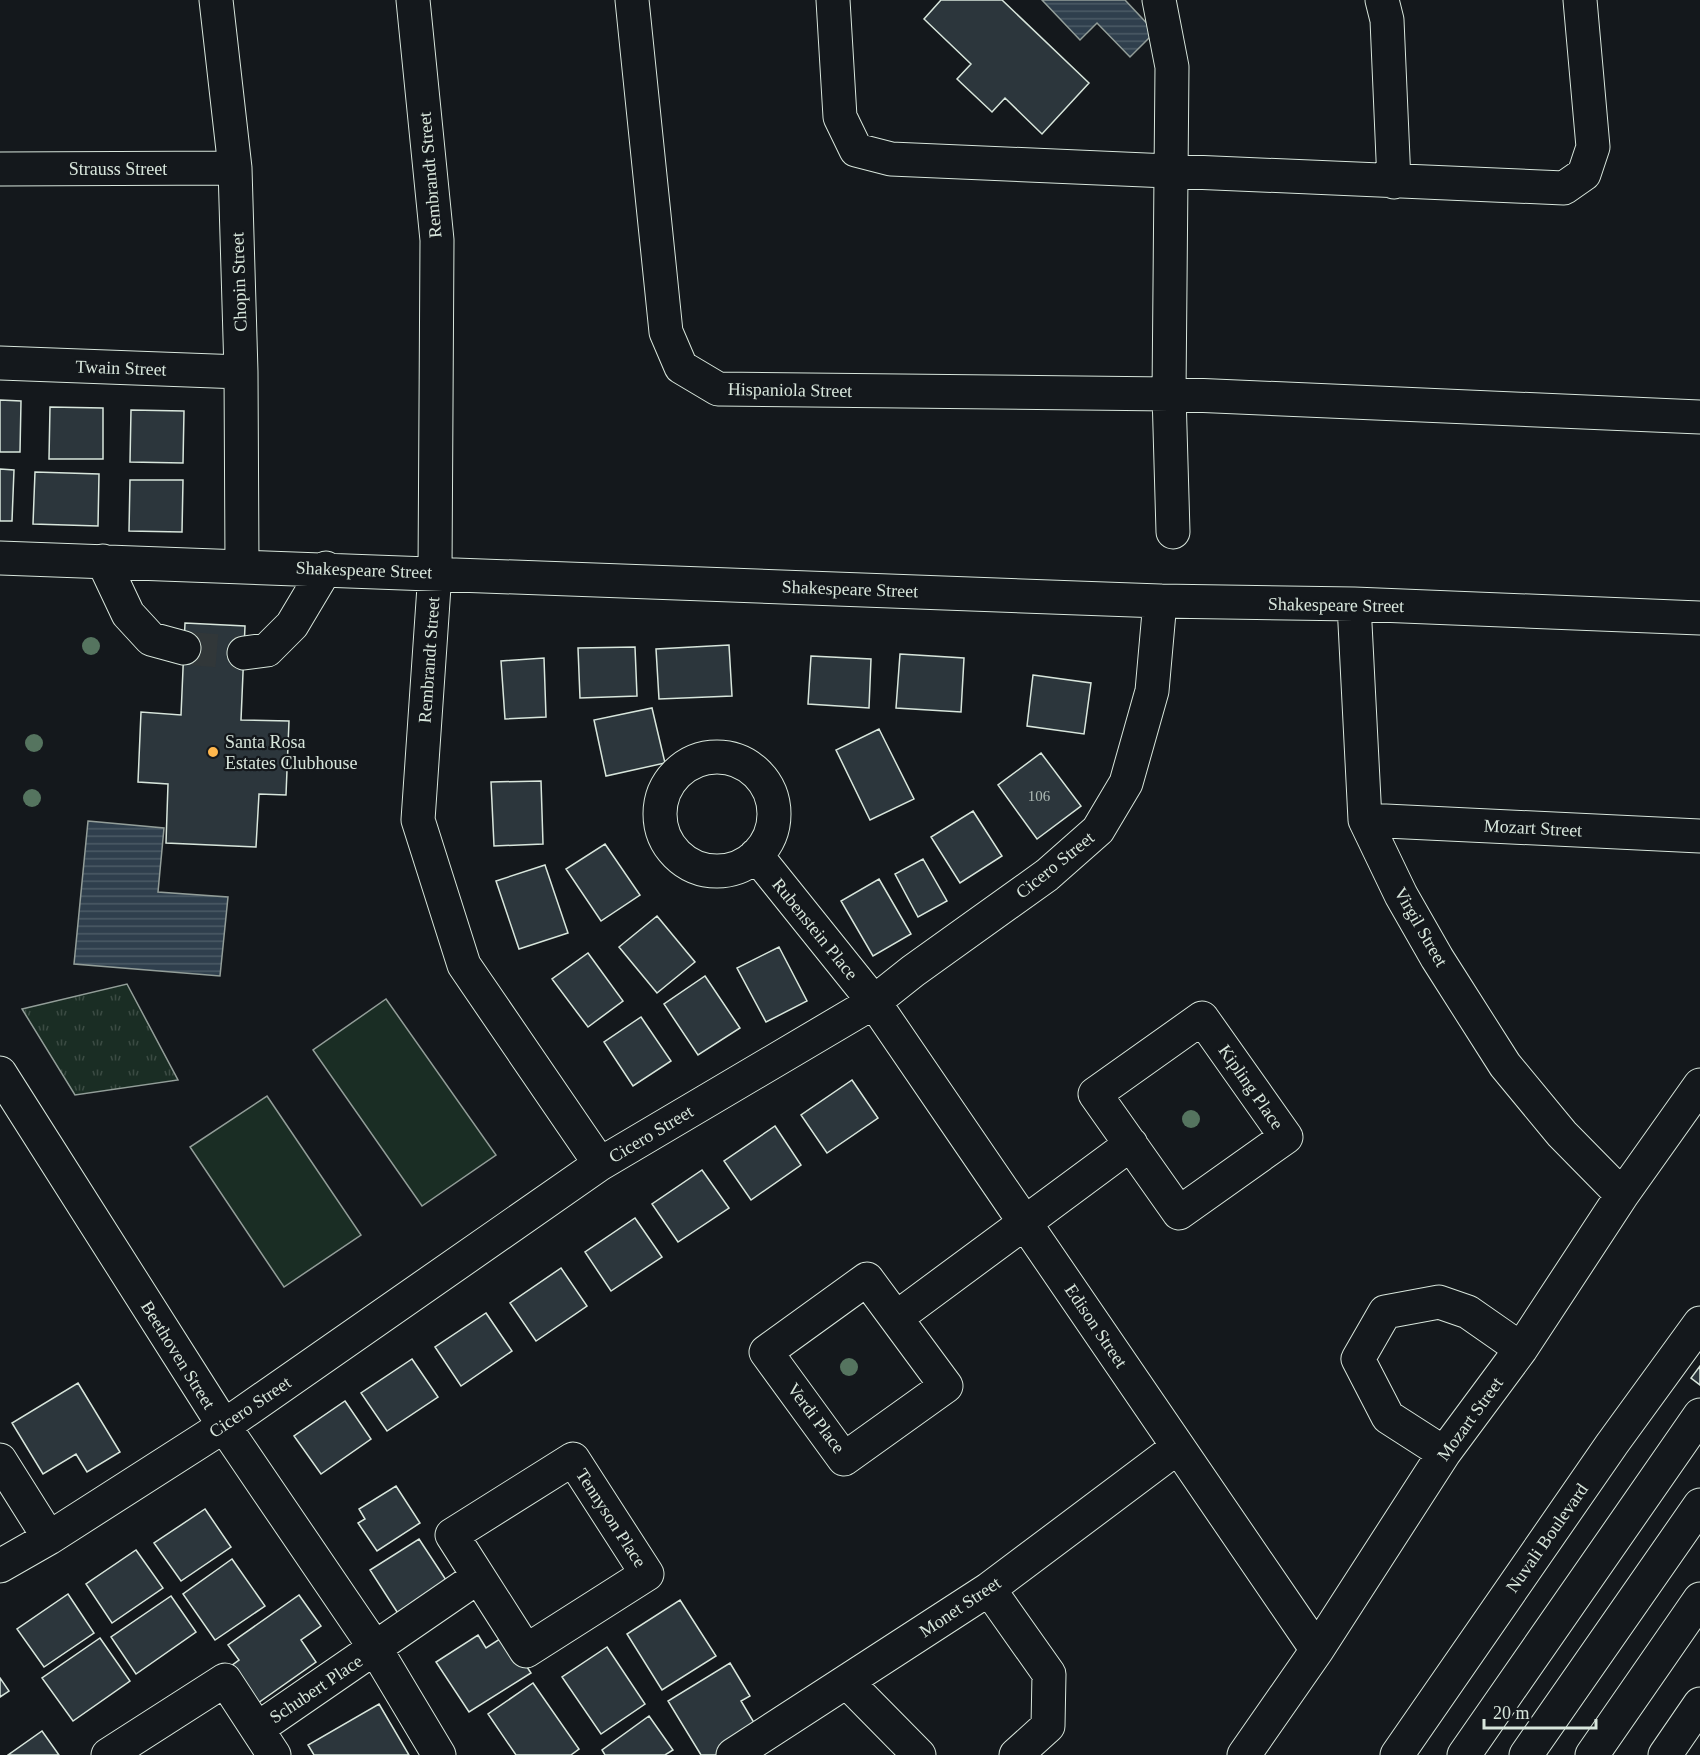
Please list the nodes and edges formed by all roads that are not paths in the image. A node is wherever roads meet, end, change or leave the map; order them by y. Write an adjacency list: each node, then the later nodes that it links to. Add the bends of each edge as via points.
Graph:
1 (216, 0): 8 (main road, Chopin Street)
2 (413, 0): 21 (main road, Rembrandt Street, via 437,240)
3 (632, 0): 14 (main road, Hispaniola Street, via 666,332 681,367 718,389)
4 (833, 0): 10 (main road, via 840,117 856,150 891,159)
5 (1159, 0): 10 (main road, via 1172,67)
6 (1382, 0): 11 (main road, via 1387,20)
7 (1580, 0): 11 (main road, via 1593,147 1584,174 1564,188)
8 (236, 168): 9 (main road, Strauss Street); 13 (main road, Chopin Street)
9 (0, 169)
10 (1172, 170): 11 (main road); 14 (main road)
11 (1394, 182)
12 (0, 363): 13 (main road, Twain Street)
13 (241, 372): 19 (main road, Chopin Street)
14 (1169, 394): 15 (main road, Hispaniola Street); 16 (main road)
15 (1700, 417)
16 (1173, 532)
17 (0, 558): 18 (main road, Shakespeare Street)
18 (103, 561): 19 (main road, Shakespeare Street); 25 (main road, via 128,614 151,639)
19 (242, 565): 20 (main road, Shakespeare Street)
20 (326, 568): 21 (main road, Shakespeare Street); 26 (main road, via 291,625 267,651)
21 (435, 572): 22 (main road, Shakespeare Street); 34 (main road, Rembrandt Street, via 418,820 464,964)
22 (1160, 601): 23 (main road, Shakespeare Street); 30 (main road, Cicero Street, via 1152,691 1126,783 1098,830 1047,875)
23 (1354, 604): 24 (main road, Shakespeare Street); 27 (main road, Virgil Street)
24 (1700, 618)
25 (184, 648)
26 (244, 653)
27 (1365, 820): 28 (main road, Mozart Street); 35 (main road, Virgil Street, via 1401,895 1505,1065 1562,1134)
28 (1700, 836)
29 (756, 855): 30 (main road, Rubenstein Place)
30 (874, 1002): 34 (main road, Cicero Street); 36 (main road, Edison Street)
31 (0, 1073): 41 (main road, Beethoven Street)
32 (1700, 1085): 35 (main road, Mozart Street)
33 (1131, 1144): 33 (main road, Kipling Place, via 1179,1213 1286,1137 1202,1018 1095,1094); 36 (main road)
34 (600, 1164): 41 (main road, Cicero Street)
35 (1623, 1195): 39 (main road, Mozart Street)
36 (1025, 1222): 37 (main road); 42 (main road, Edison Street)
37 (896, 1318): 37 (main road, Verdi Place, via 867,1279 766,1352 844,1459 946,1386)
38 (1700, 1323): 62 (main road, Nuvali Boulevard)
39 (1521, 1349): 43 (main road, Mozart Street); 43 (main road, via 1468,1312 1439,1302 1385,1312 1358,1359 1388,1417)
40 (1700, 1415): 63 (main road)
41 (224, 1426): 46 (main road, Cicero Street); 51 (main road, Beethoven Street)
42 (1178, 1447): 49 (main road, Monet Street); 52 (main road, Edison Street)
43 (1444, 1453): 52 (main road, Mozart Street)
44 (0, 1460): 46 (main road)
45 (1700, 1505): 64 (main road)
46 (49, 1538): 47 (main road, Cicero Street)
47 (0, 1566)
48 (478, 1577): 48 (main road, Tennyson Place, via 526,1651 647,1574 573,1459 452,1535); 51 (main road)
49 (989, 1589): 53 (main road, Monet Street); 60 (main road, via 1049,1674 1048,1726)
50 (1700, 1599): 65 (main road)
51 (375, 1648): 55 (main road, Schubert Place); 57 (main road, Beethoven Street)
52 (1317, 1650): 61 (main road, Mozart Street)
53 (847, 1682): 58 (main road, Monet Street); 59 (main road)
54 (1700, 1704): 66 (main road)
55 (266, 1742): 56 (main road, Schubert Place, via 225,1680)
56 (108, 1755)
57 (439, 1755)
58 (733, 1755)
59 (919, 1755)
60 (1016, 1755)
61 (1244, 1755)
62 (1397, 1755)
63 (1464, 1755)
64 (1526, 1755)
65 (1592, 1755)
66 (1665, 1755)

